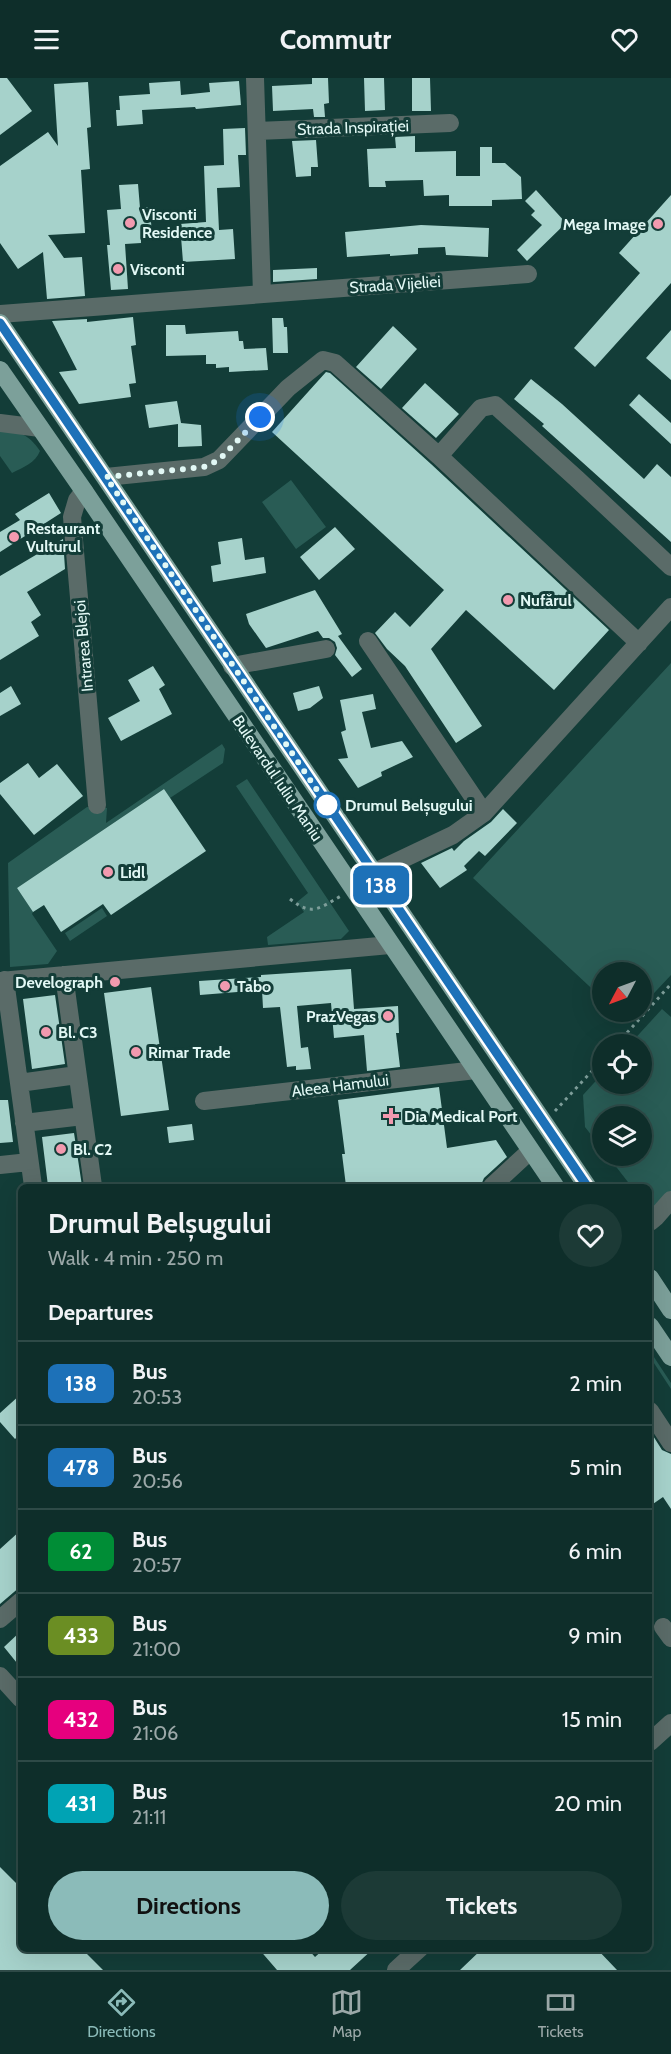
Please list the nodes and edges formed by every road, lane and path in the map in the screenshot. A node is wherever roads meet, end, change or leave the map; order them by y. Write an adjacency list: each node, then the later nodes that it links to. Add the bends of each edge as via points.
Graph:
1 (255, 78): 3 (street)
2 (450, 123): 3 (street, Strada Inspirației)
3 (256, 131): 5 (street)
4 (528, 274): 5 (street, Strada Vijeliei)
5 (262, 294): 6 (street, Strada Vijeliei)
6 (0, 314)
7 (0, 323): 12 (main road, Bulevardul Iuliu Maniu)
8 (0, 369): 10 (main road, Bulevardul Iuliu Maniu)
9 (0, 423): 10 (street)
10 (40, 428): 13 (main road, Bulevardul Iuliu Maniu)
11 (439, 456): 12 (street, via 335,363 323,360 288,388 219,460 204,467); 14 (street, via 481,408 495,405); 17 (street)
12 (106, 477): 13 (main road); 19 (main road, Bulevardul Iuliu Maniu)
13 (84, 491): 20 (street, Intrarea Blejoi, via 72,517); 23 (main road, Bulevardul Iuliu Maniu)
14 (671, 567)
15 (671, 608): 17 (street)
16 (368, 641): 21 (street)
17 (639, 643): 21 (street)
18 (326, 649): 19 (street)
19 (232, 666): 22 (main road, Bulevardul Iuliu Maniu)
20 (97, 805)
21 (484, 813): 22 (street, via 453,835)
22 (373, 873): 23 (main road); 37 (main road, Bulevardul Iuliu Maniu)
23 (352, 888): 24 (path, via 316,909 303,908); 25 (main road, Bulevardul Iuliu Maniu)
24 (290, 899)
25 (390, 945): 26 (street); 30 (main road, Bulevardul Iuliu Maniu)
26 (64, 975): 27 (street); 32 (street)
27 (3, 980): 33 (street)
28 (671, 984): 29 (path)
29 (626, 1034)
30 (476, 1070): 34 (street, Aleea Hamului); 38 (main road, Bulevardul Iuliu Maniu)
31 (592, 1071): 37 (path)
32 (77, 1075): 33 (street); 35 (street)
33 (19, 1083): 36 (street)
34 (204, 1101)
35 (83, 1116): 36 (street); 42 (street)
36 (24, 1123): 39 (street)
37 (544, 1124): 45 (main road, Bulevardul Iuliu Maniu)
38 (530, 1151): 43 (street); 44 (main road, Bulevardul Iuliu Maniu)
39 (29, 1162): 40 (street); 41 (street)
40 (0, 1164)
41 (33, 1184)
42 (93, 1184)
43 (494, 1184)
44 (554, 1184)
45 (586, 1184)
46 (671, 1200): 47 (street)
47 (652, 1220)
48 (652, 1281): 49 (main road)
49 (671, 1310)
50 (652, 1329): 51 (main road)
51 (671, 1357)
52 (652, 1414): 53 (street)
53 (671, 1443)
54 (18, 1604): 55 (street)
55 (0, 1619)
56 (0, 1676): 57 (street)
57 (18, 1696)
58 (671, 1723): 59 (street)
59 (652, 1740)
60 (416, 1952): 61 (street)
61 (396, 1970)

